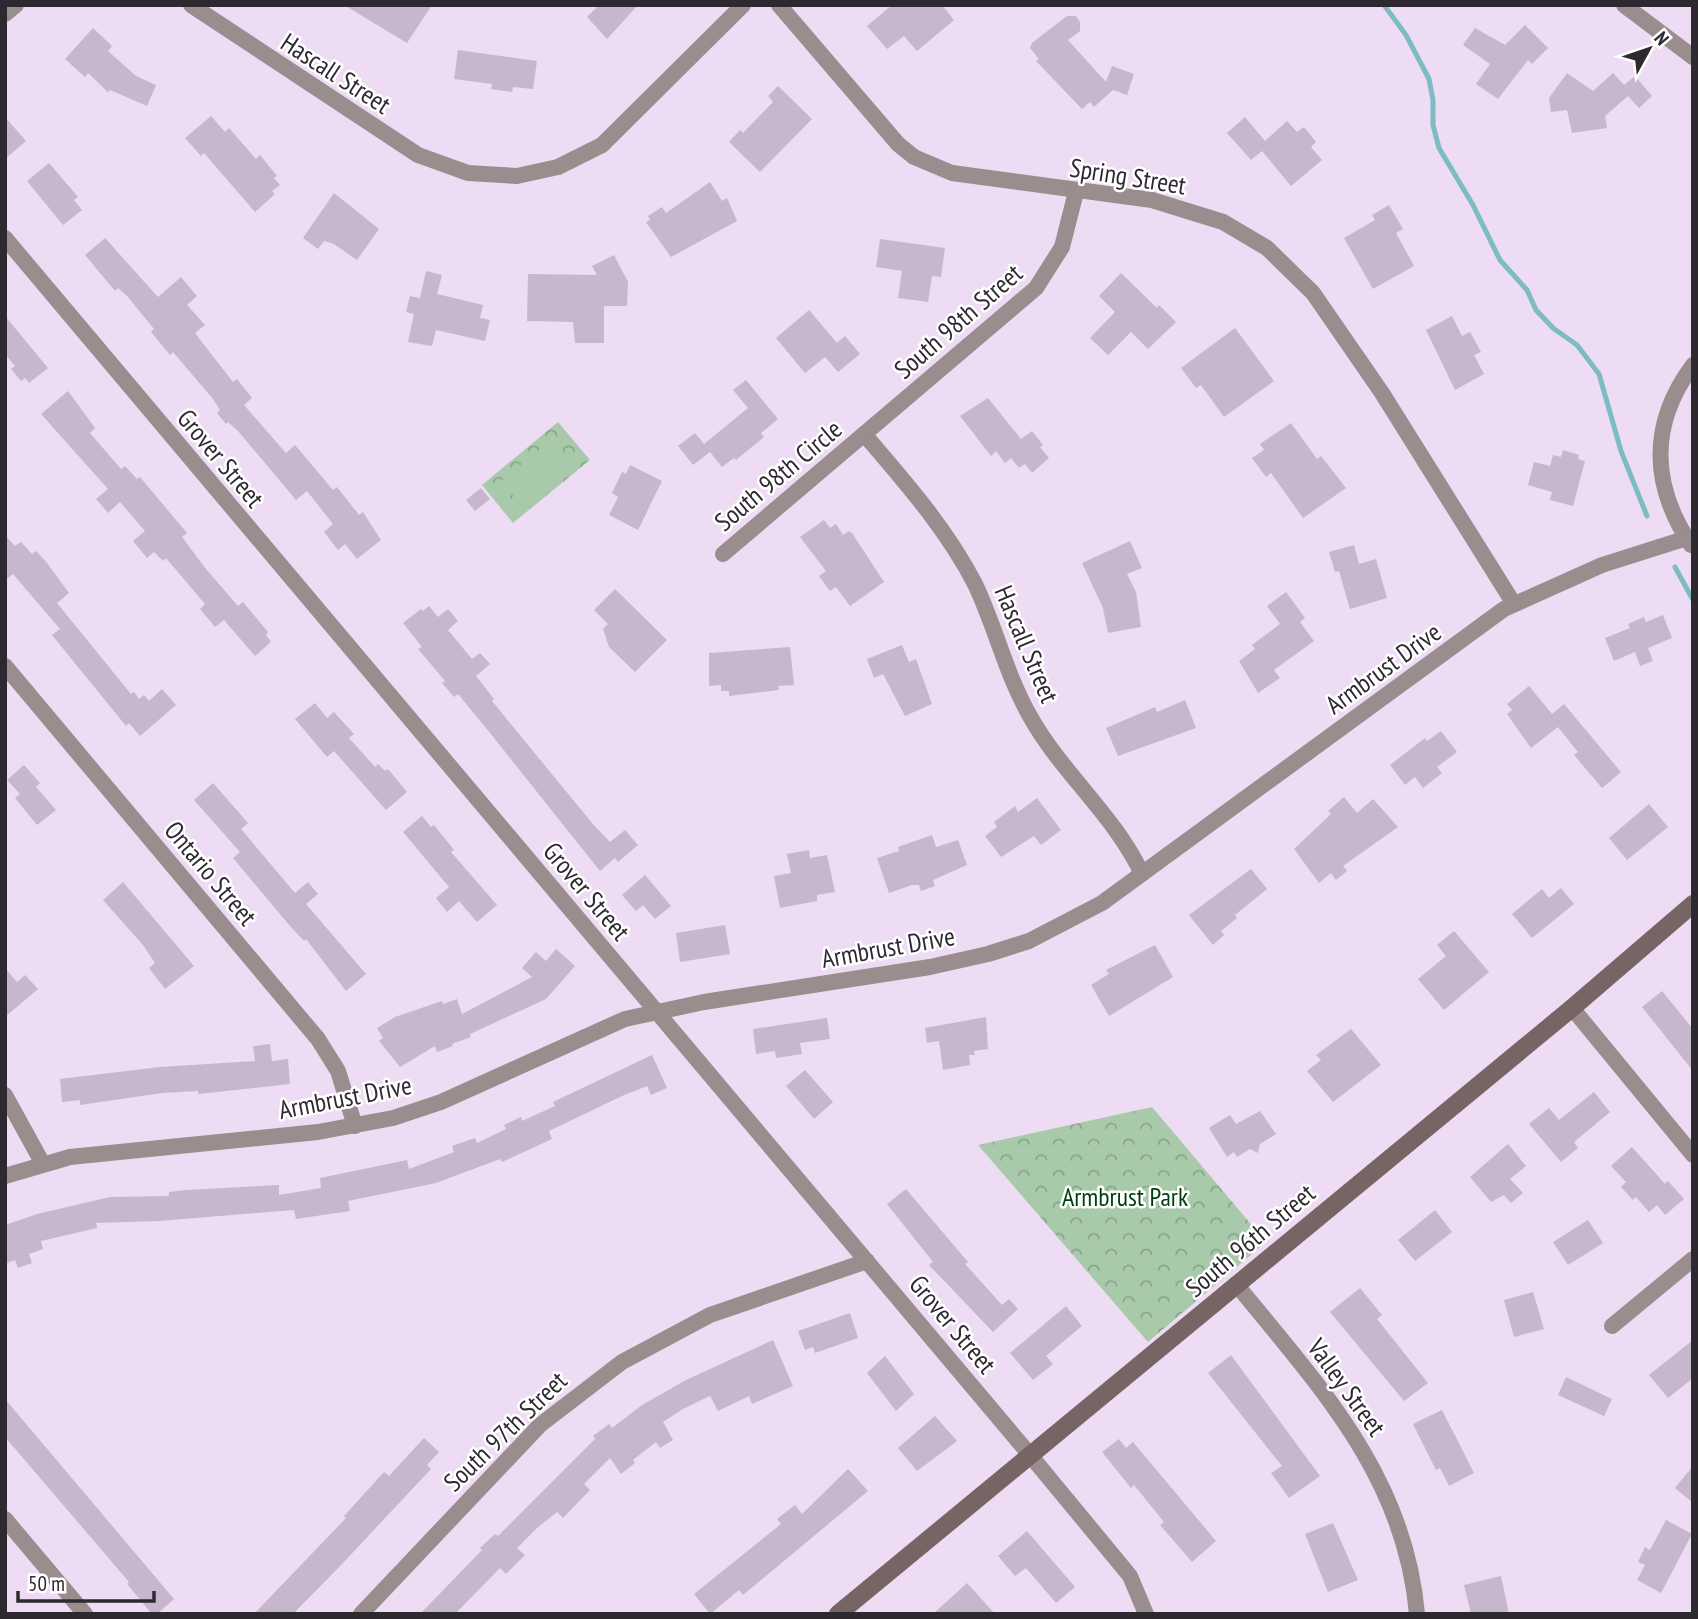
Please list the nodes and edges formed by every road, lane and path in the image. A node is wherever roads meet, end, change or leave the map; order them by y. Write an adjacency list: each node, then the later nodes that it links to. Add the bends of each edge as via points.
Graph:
1 (16, 5): 6 (street)
2 (191, 5): 3 (street, Hascall Street, via 422,156 449,168 488,176 546,171 576,160 622,128)
3 (743, 5)
4 (779, 5): 8 (street, Spring Street, via 886,132 914,157 952,173)
5 (1624, 5): 7 (street)
6 (5, 14)
7 (1693, 57)
8 (1076, 192): 11 (street, South 98th Street, via 1062,247 1036,288); 14 (street, Spring Street, via 1152,200 1199,212 1246,234 1289,267 1313,293 1381,393)
9 (5, 237): 19 (street, Grover Street)
10 (1693, 365): 12 (street, via 1675,392 1661,456 1673,517)
11 (864, 434): 13 (street, South 98th Circle); 16 (street, Hascall Street, via 953,544 976,587 1030,717 1128,848)
12 (1690, 542): 14 (street, Armbrust Drive, via 1602,565)
13 (723, 554)
14 (1514, 604): 16 (street, Armbrust Drive)
15 (5, 666): 21 (street, Ontario Street, via 318,1039 338,1071)
16 (1142, 874): 19 (street, Armbrust Drive, via 1067,923 988,954)
17 (1693, 904): 18 (street, South 96th Street)
18 (1572, 1008): 22 (street); 27 (street, South 96th Street)
19 (658, 1012): 21 (street, Armbrust Drive, via 625,1019 441,1102); 26 (street, Grover Street)
20 (5, 1095): 23 (street)
21 (355, 1126): 23 (street, Armbrust Drive, via 70,1157)
22 (1693, 1154)
23 (43, 1164): 24 (street, Armbrust Drive)
24 (5, 1176)
25 (1693, 1259): 28 (street)
26 (867, 1261): 29 (street, Grover Street); 32 (street, South 97th Street, via 710,1315 622,1362 540,1425)
27 (1236, 1284): 29 (street, South 96th Street); 35 (street, Valley Street, via 1348,1423 1373,1465 1400,1530)
28 (1612, 1326)
29 (1030, 1455): 33 (street, South 96th Street); 34 (street, Grover Street, via 1130,1576)
30 (5, 1519): 31 (street)
31 (85, 1614)
32 (361, 1614)
33 (838, 1614)
34 (1146, 1614)
35 (1417, 1614)

